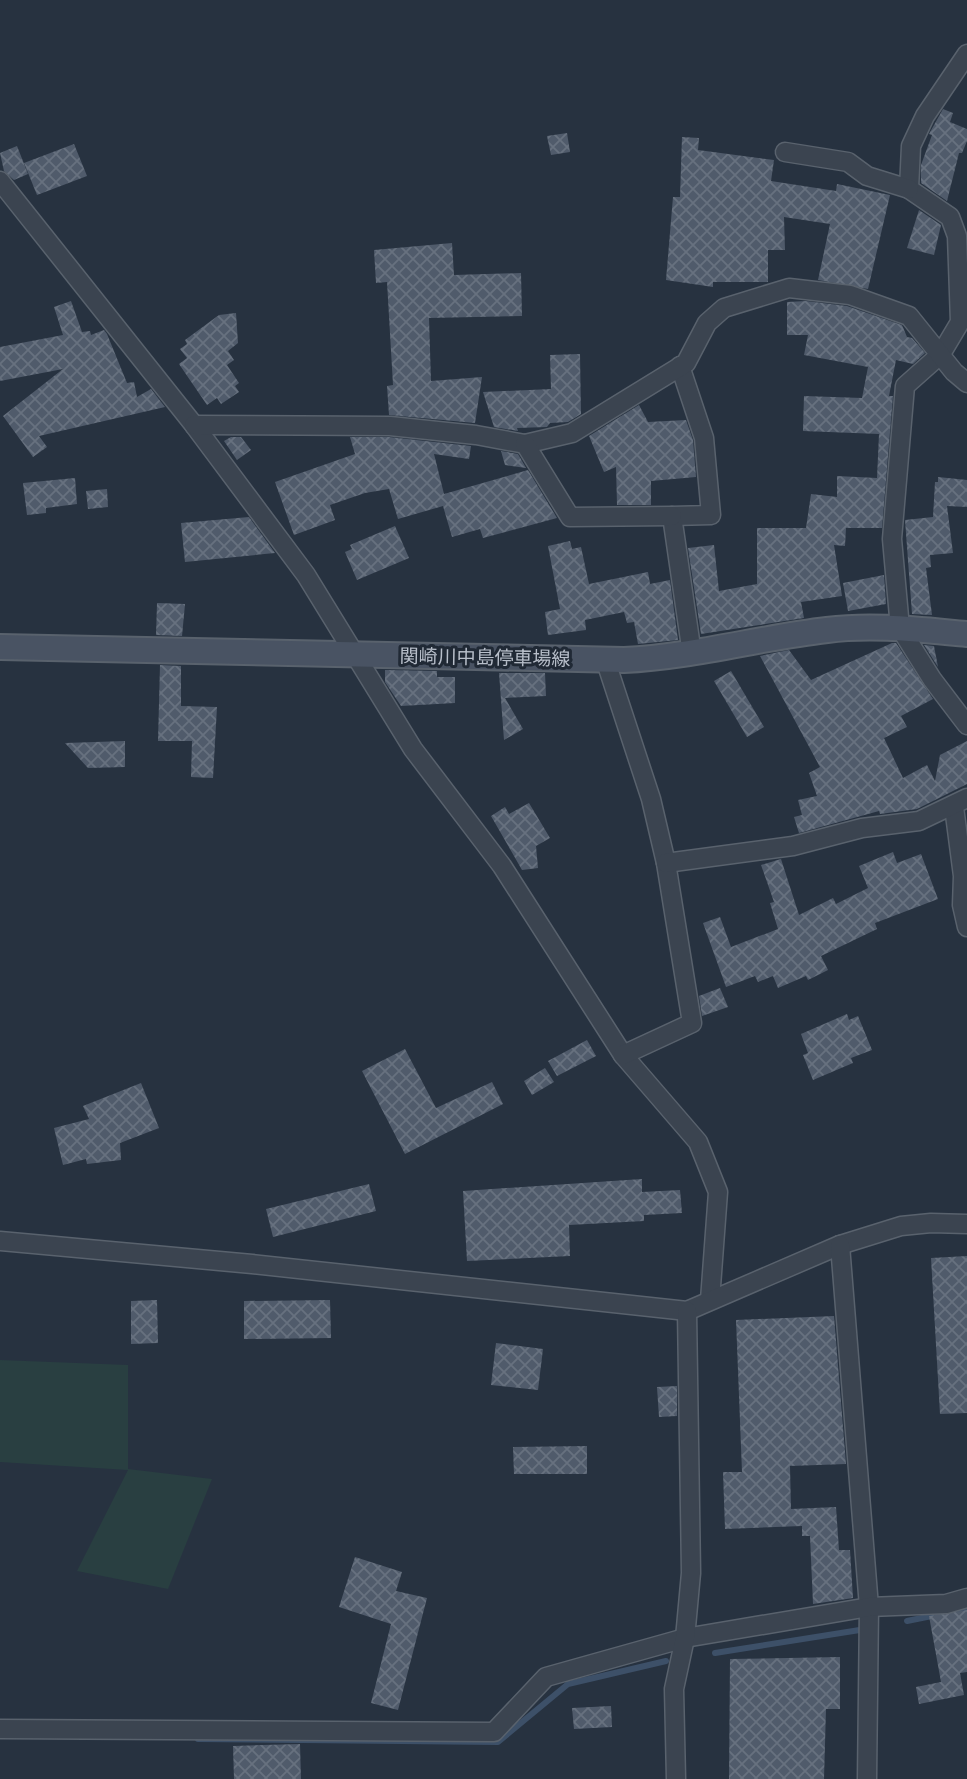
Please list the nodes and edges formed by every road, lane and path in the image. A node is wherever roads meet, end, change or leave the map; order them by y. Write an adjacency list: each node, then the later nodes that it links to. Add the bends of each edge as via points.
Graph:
1 (967, 54): 4 (street, via 931,106 911,146)
2 (785, 152): 4 (street, via 848,162 867,176)
3 (0, 181): 8 (street)
4 (909, 188): 5 (street, via 950,217 957,236 960,322)
5 (941, 354): 6 (street, via 909,316 849,295 789,288 724,308 707,323); 7 (street); 11 (street, via 905,386 892,539)
6 (680, 366): 9 (street, via 572,433); 10 (street, via 704,438 711,514)
7 (967, 383)
8 (194, 425): 9 (street, via 390,426); 15 (street, via 306,575)
9 (525, 444): 10 (street, via 570,517)
10 (672, 516): 14 (street)
11 (900, 628): 12 (main road, 関崎川中島停車場線); 14 (main road, 関崎川中島停車場線, via 829,629); 17 (street)
12 (967, 634)
13 (0, 647): 15 (main road, 関崎川中島停車場線)
14 (692, 654): 16 (main road, 関崎川中島停車場線)
15 (357, 655): 16 (main road, 関崎川中島停車場線); 21 (street, via 413,749 502,866)
16 (605, 659): 19 (street)
17 (967, 725)
18 (960, 802): 19 (street, via 919,821 862,828 793,846); 20 (street, via 962,905)
19 (666, 863): 21 (street, via 692,1023)
20 (967, 927)
21 (623, 1055): 25 (street, via 698,1142 718,1192)
22 (967, 1224): 24 (street, via 901,1226)
23 (0, 1241): 26 (street)
24 (840, 1245): 25 (street); 28 (street)
25 (710, 1300): 26 (street)
26 (687, 1311): 29 (street, via 691,1573)
27 (967, 1598): 28 (street, via 946,1604)
28 (869, 1607): 29 (street); 32 (street)
29 (685, 1638): 30 (street, via 546,1677 494,1732); 31 (street, via 674,1689)
30 (0, 1729)
31 (676, 1779)
32 (867, 1779)

